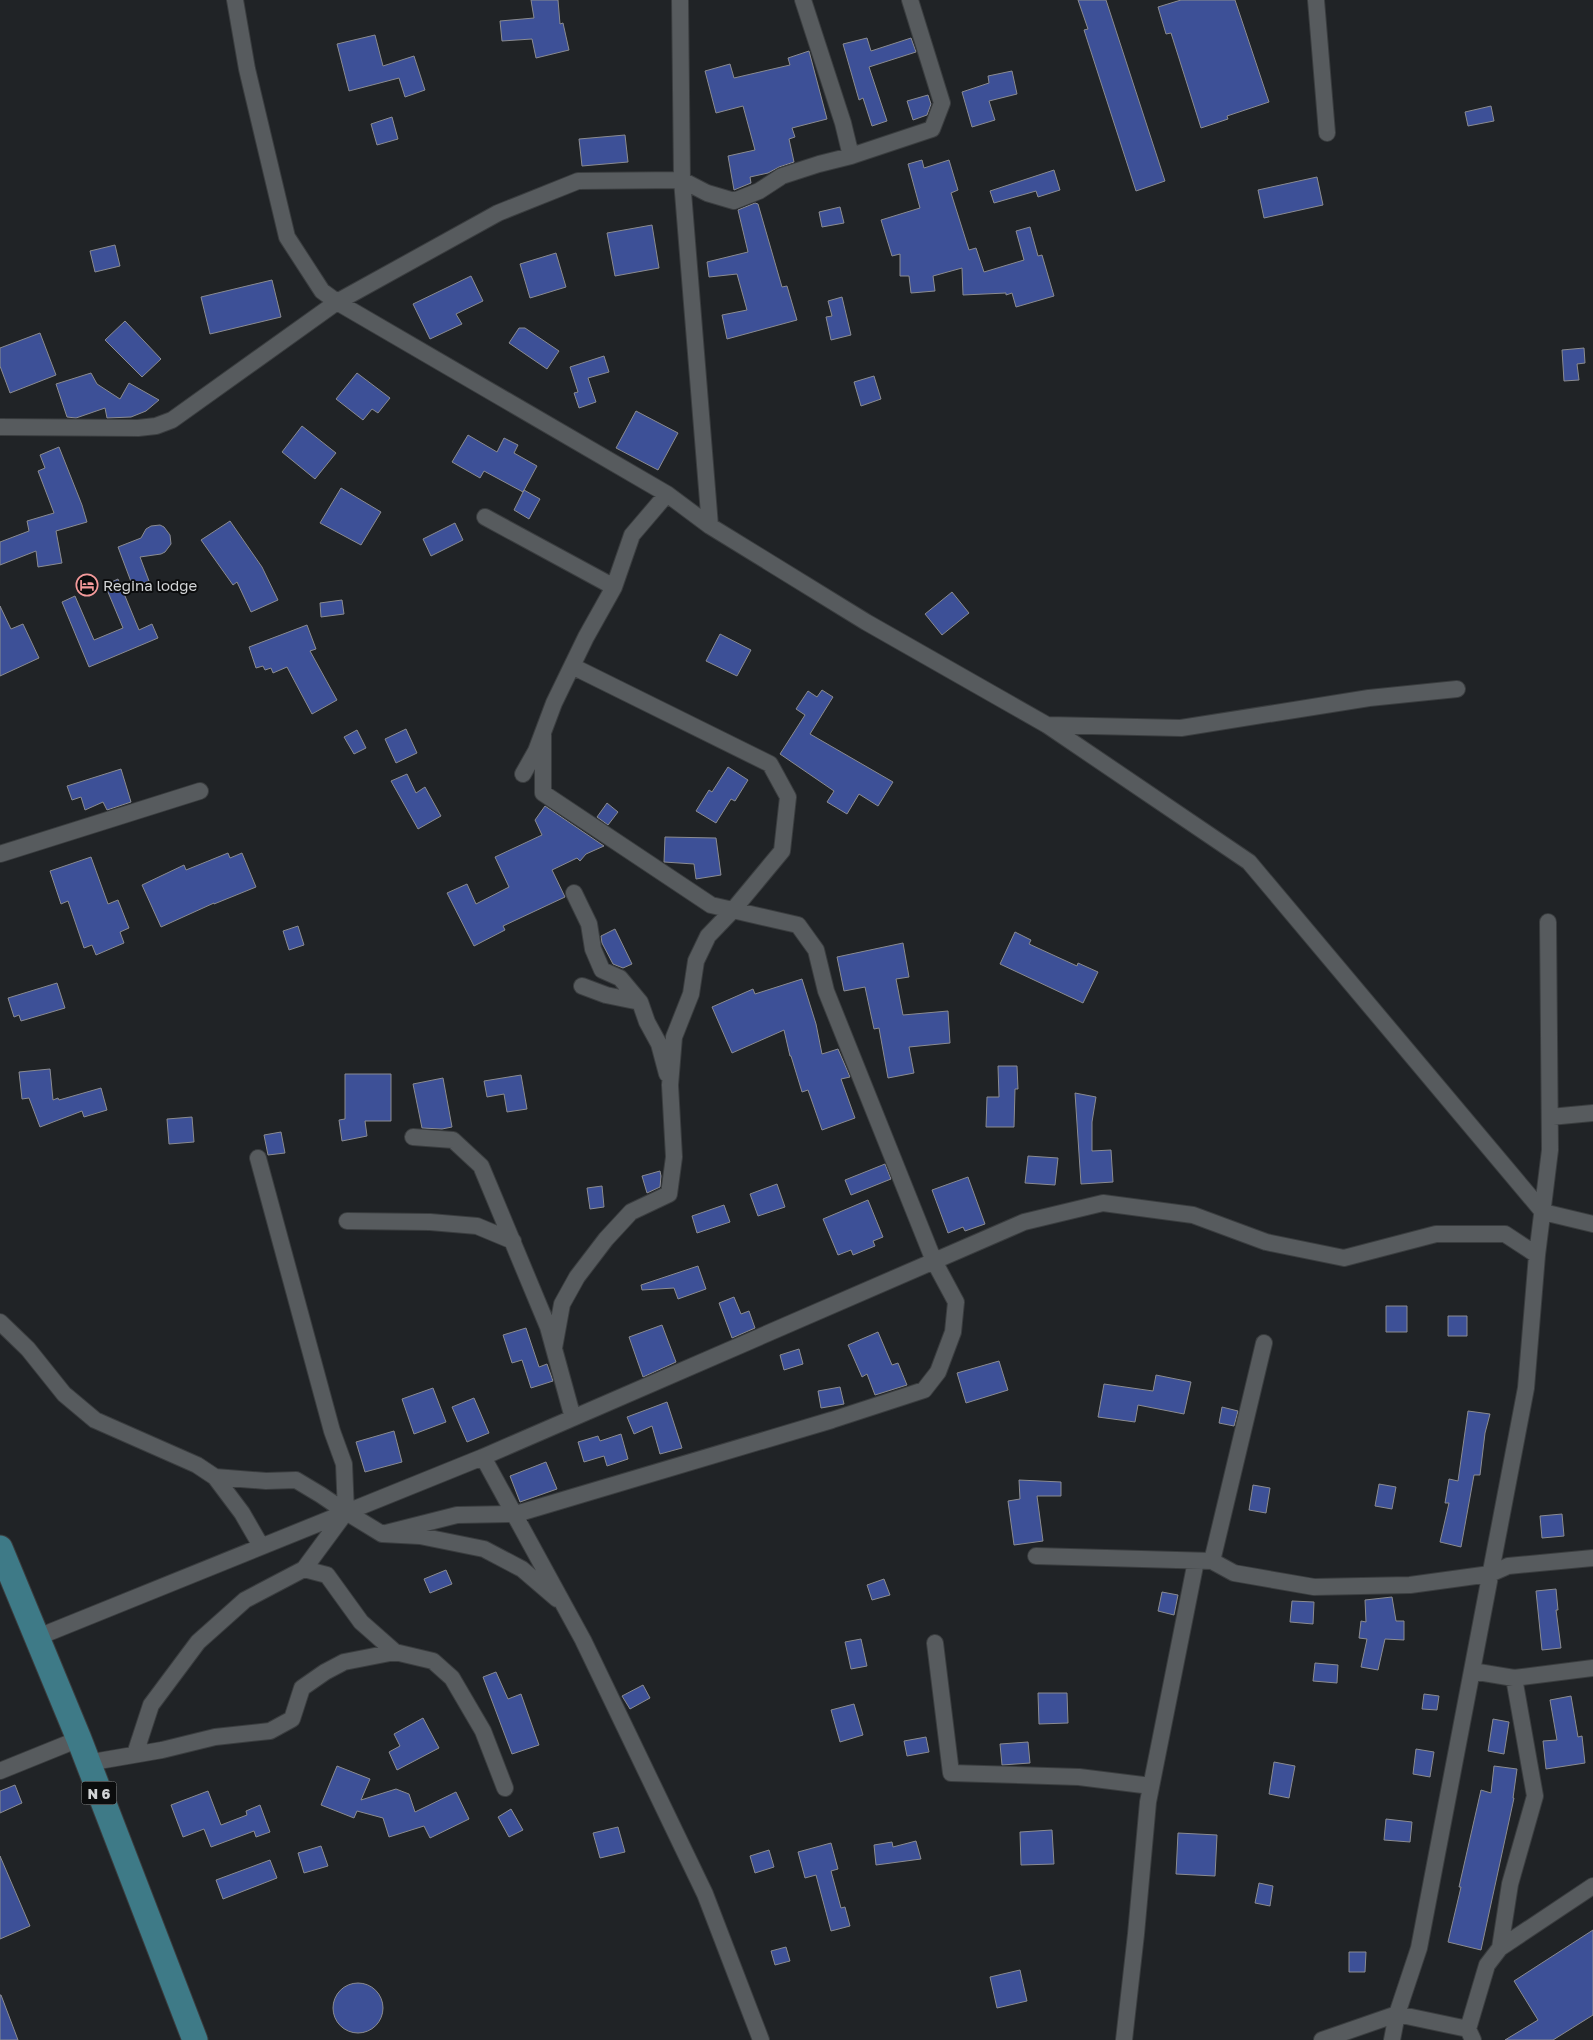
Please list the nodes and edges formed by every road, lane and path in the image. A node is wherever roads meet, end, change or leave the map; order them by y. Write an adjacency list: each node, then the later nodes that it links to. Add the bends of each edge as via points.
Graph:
1 (235, 0): 9 (street, via 247,68 287,237 322,291)
2 (680, 0): 8 (street)
3 (803, 0): 7 (street)
4 (910, 0): 7 (street, via 942,103 932,129)
5 (1316, 0): 6 (street)
6 (1327, 133)
7 (851, 156): 8 (street, via 782,176 759,191 734,201 706,193)
8 (682, 180): 9 (street, via 578,182 498,213); 13 (street)
9 (337, 302): 10 (street, via 172,420 156,426); 11 (street)
10 (0, 427)
11 (667, 494): 13 (street); 14 (street, via 632,535)
12 (485, 518): 14 (street)
13 (710, 526): 17 (street, via 866,622)
14 (614, 587): 15 (street)
15 (572, 666): 18 (street); 23 (street, via 770,764 788,797 782,851)
16 (1457, 689): 17 (street, via 1369,698 1181,728)
17 (1047, 725): 32 (street, via 1249,862)
18 (543, 733): 19 (street); 23 (street, via 543,793 711,904)
19 (523, 774)
20 (200, 791): 21 (street)
21 (0, 854)
22 (574, 893): 26 (street, via 589,924 593,949 602,970 620,978)
23 (733, 910): 27 (street, via 708,936 696,961 691,994 674,1037); 37 (street, via 798,925 816,950 826,991)
24 (1548, 922): 29 (street)
25 (582, 986): 26 (street)
26 (640, 1002): 27 (street, via 659,1044)
27 (670, 1086): 40 (street, via 674,1158 670,1194 631,1212 577,1277 562,1304)
28 (1593, 1112): 29 (street)
29 (1550, 1116): 32 (street)
30 (413, 1137): 35 (street, via 453,1140 481,1166)
31 (258, 1158): 44 (street, via 332,1431 344,1464)
32 (1543, 1212): 34 (street); 36 (street)
33 (347, 1221): 35 (street, via 477,1226)
34 (1593, 1224)
35 (513, 1241): 40 (street)
36 (1537, 1255): 37 (street, via 1505,1234 1436,1234 1344,1258 1266,1242 1193,1215 1103,1203 1024,1222); 53 (street, via 1526,1388)
37 (934, 1262): 41 (street); 45 (street, via 956,1302 953,1332 938,1372 924,1390)
38 (0, 1322): 43 (street, via 28,1349 64,1394 95,1420 196,1465)
39 (1264, 1342): 51 (street)
40 (554, 1348): 41 (street)
41 (573, 1418): 42 (street)
42 (483, 1457): 44 (street); 45 (street)
43 (215, 1477): 44 (street, via 296,1480); 47 (street)
44 (346, 1512): 46 (street); 47 (street); 52 (street)
45 (516, 1514): 46 (street, via 457,1515); 54 (street)
46 (382, 1534): 54 (street, via 420,1536 484,1549 522,1569)
47 (261, 1546): 55 (street)
48 (0, 1549): 55 (main road, N 6)
49 (1036, 1556): 51 (street)
50 (1593, 1558): 53 (street, via 1508,1566)
51 (1204, 1561): 53 (street, via 1234,1573 1314,1587 1410,1585); 65 (street)
52 (304, 1569): 57 (street, via 327,1575 361,1622); 62 (street, via 245,1600 198,1642 151,1705)
53 (1490, 1574): 59 (street)
54 (564, 1605): 72 (street, via 705,1894)
55 (38, 1637): 61 (main road, N 6)
56 (935, 1643): 65 (street, via 951,1773 1079,1777)
57 (395, 1652): 62 (street, via 344,1662 325,1672 302,1688 292,1719 270,1731 216,1737); 66 (street, via 433,1661 452,1678 483,1731)
58 (1593, 1668): 60 (street)
59 (1472, 1671): 60 (street); 69 (street, via 1418,1948)
60 (1514, 1678): 68 (street, via 1535,1796 1510,1884)
61 (79, 1739): 63 (main road, N 6); 64 (street)
62 (135, 1754): 63 (street)
63 (87, 1763): 71 (main road, N 6)
64 (0, 1771)
65 (1151, 1786): 73 (street)
66 (505, 1788)
67 (1593, 1886): 68 (street)
68 (1500, 1948): 70 (street, via 1487,1965)
69 (1397, 2014): 70 (street); 74 (street); 75 (street); 76 (street)
70 (1471, 2034)
71 (195, 2040)
72 (761, 2040)
73 (1124, 2040)
74 (1322, 2040)
75 (1358, 2040)
76 (1392, 2040)

